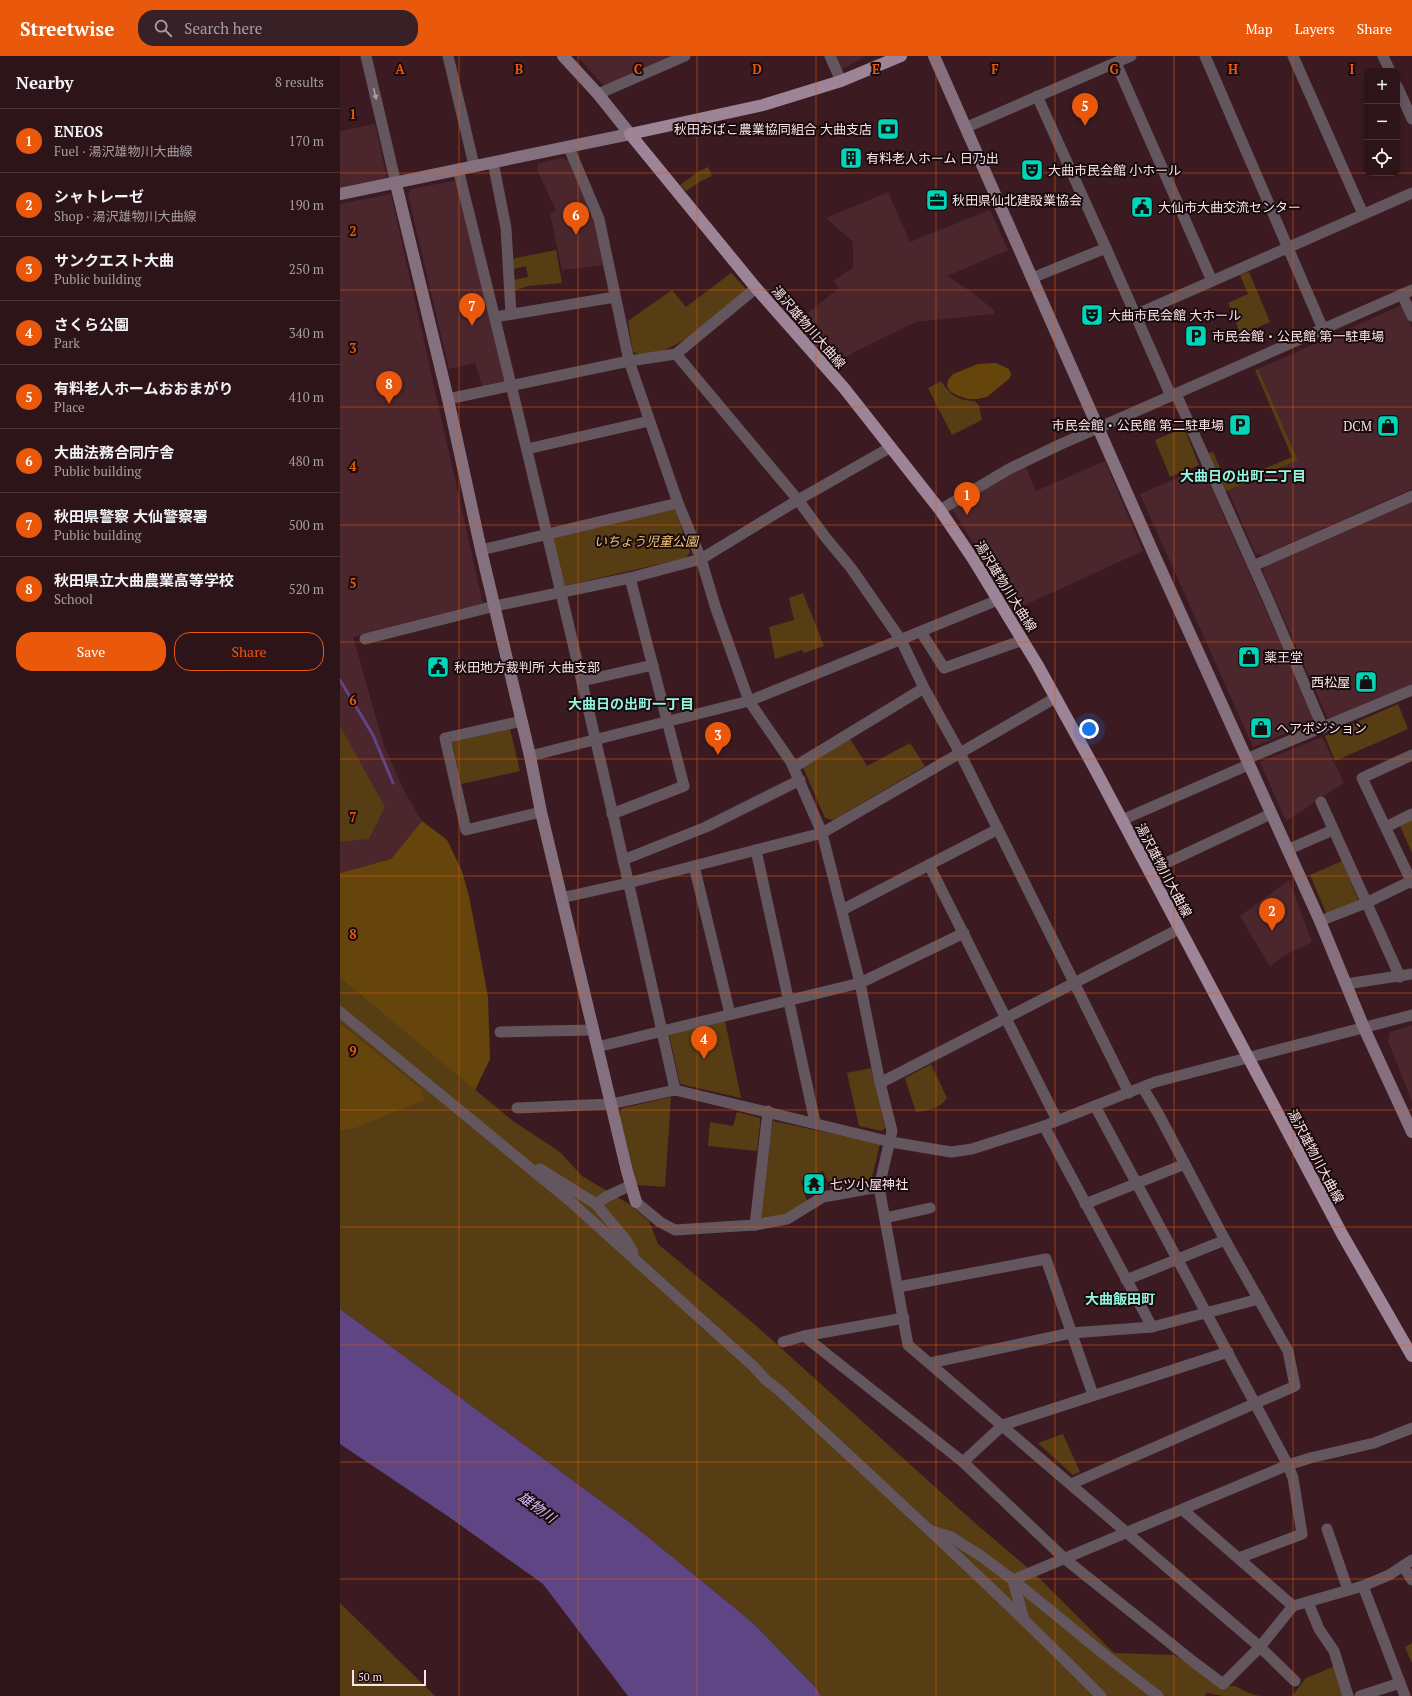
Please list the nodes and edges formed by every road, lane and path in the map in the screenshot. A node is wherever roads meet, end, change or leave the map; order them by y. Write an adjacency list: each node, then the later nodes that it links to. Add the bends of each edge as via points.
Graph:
1 (366, 56): 25 (street, one-way to 25)
2 (448, 56): 23 (street)
3 (563, 56): 16 (street)
4 (685, 56): 16 (street)
5 (830, 56): 14 (street)
6 (901, 56): 14 (main road)
7 (934, 56): 19 (street)
8 (1131, 56): 12 (street)
9 (1205, 56): 29 (street)
10 (1293, 56): 28 (street)
11 (1383, 56): 13 (street)
12 (1116, 63): 17 (street); 32 (street)
13 (1389, 68)
14 (841, 81): 20 (main road, via 763,105)
15 (1400, 93): 18 (street)
16 (598, 94): 20 (street)
17 (1037, 96): 19 (street); 30 (street)
18 (1412, 119)
19 (966, 127): 31 (street)
20 (630, 134): 21 (street); 33 (main road, 湯沢雄物川大曲線)
21 (569, 148): 22 (street); 35 (street, via 599,219)
22 (493, 162): 23 (street); 36 (street, via 506,228)
23 (474, 165): 24 (street)
24 (458, 169): 25 (street); 39 (street)
25 (396, 184): 27 (street); 45 (street)
26 (1412, 193): 28 (street)
27 (340, 194)
28 (1363, 214): 29 (street)
29 (1288, 247): 32 (street); 40 (street)
30 (1106, 248): 31 (street); 37 (street)
31 (1032, 278): 47 (street)
32 (1212, 281): 37 (street)
33 (756, 288): 41 (street); 48 (main road, 湯沢雄物川大曲線, via 844,388)
34 (1407, 292): 38 (street); 40 (street)
35 (616, 297): 36 (street); 42 (street)
36 (511, 314): 39 (street)
37 (1135, 315): 44 (street)
38 (1412, 316)
39 (495, 317): 43 (street)
40 (1323, 329): 44 (street)
41 (676, 354): 42 (street); 51 (street)
42 (629, 361): 43 (street); 46 (street)
43 (512, 386): 45 (street); 49 (street)
44 (1174, 395): 47 (street); 57 (street)
45 (448, 399): 55 (street)
46 (649, 421): 49 (street); 52 (street)
47 (1098, 428): 53 (street, via 1009,469); 79 (street)
48 (891, 447): 51 (street); 53 (main road, 湯沢雄物川大曲線)
49 (527, 449): 54 (street)
50 (1412, 496): 57 (street)
51 (798, 500): 56 (street); 64 (street, via 851,568)
52 (678, 503): 54 (street); 56 (street)
53 (940, 510): 60 (main road, 湯沢雄物川大曲線)
54 (547, 534): 55 (street); 59 (street)
55 (481, 550): 61 (street)
56 (701, 559): 58 (street); 71 (street)
57 (1253, 566): 74 (street)
58 (630, 578): 59 (street); 66 (street)
59 (561, 592): 61 (street); 67 (street)
60 (998, 600): 62 (street); 65 (main road, 湯沢雄物川大曲線)
61 (495, 606): 63 (street); 73 (street)
62 (921, 632): 64 (street); 65 (street, via 944,668)
63 (365, 639)
64 (901, 640): 68 (street); 71 (street)
65 (1023, 640): 70 (main road, 湯沢雄物川大曲線)
66 (653, 665): 67 (street); 72 (street)
67 (582, 682): 75 (street)
68 (924, 688): 76 (street); 80 (street)
69 (1412, 690): 74 (street)
70 (1055, 698): 76 (street); 87 (main road, 湯沢雄物川大曲線)
71 (749, 701): 72 (street); 80 (street)
72 (668, 720): 75 (street); 84 (street, via 684,786)
73 (522, 721): 78 (street); 83 (street, via 445,738 466,830)
74 (1323, 728): 79 (street)
75 (595, 739): 78 (street); 84 (street)
76 (960, 752): 89 (street); 91 (street)
77 (1412, 755): 88 (street, via 1362,778)
78 (530, 756): 83 (street)
79 (1247, 762): 85 (street); 87 (street)
80 (794, 766): 81 (street)
81 (800, 780): 91 (street); 94 (street, via 706,827)
82 (1321, 802): 90 (street)
83 (541, 812): 100 (street)
84 (612, 814): 94 (street)
85 (1271, 814): 93 (street); 97 (street)
86 (1412, 814): 88 (street)
87 (1122, 820): 97 (main road, 湯沢雄物川大曲線)
88 (1386, 827): 98 (street)
89 (998, 829): 95 (street); 109 (street)
90 (1333, 830): 93 (street); 101 (street)
91 (822, 833): 92 (street); 102 (street)
92 (756, 850): 96 (street); 111 (street)
93 (1287, 850): 103 (street)
94 (623, 860): 99 (street)
95 (929, 865): 102 (street); 105 (street)
96 (694, 866): 99 (street); 113 (street)
97 (1149, 871): 104 (main road, 湯沢雄物川大曲線)
98 (1412, 882): 101 (street)
99 (628, 883): 100 (street); 118 (street)
100 (561, 898): 117 (street)
101 (1366, 903): 103 (street); 107 (street)
102 (842, 910): 108 (street)
103 (1320, 921): 110 (street)
104 (1179, 929): 109 (street); 121 (main road, 湯沢雄物川大曲線)
105 (964, 933): 108 (street); 115 (street)
106 (1412, 974): 107 (street)
107 (1400, 977): 110 (street)
108 (860, 983): 111 (street); 122 (street)
109 (1075, 983): 115 (street); 125 (street)
110 (1346, 984): 116 (street)
111 (789, 1001): 113 (street); 131 (street)
112 (340, 1012): 135 (street)
113 (730, 1014): 118 (street)
114 (1412, 1015): 116 (street)
115 (1006, 1018): 122 (street); 130 (street)
116 (1364, 1028): 121 (street); 133 (street)
117 (593, 1030): 119 (street); 120 (street)
118 (662, 1030): 120 (street); 124 (street)
119 (500, 1032)
120 (597, 1047): 126 (street)
121 (1248, 1057): 123 (street, via 1156,1082); 159 (main road, 湯沢雄物川大曲線, via 1342,1234)
122 (880, 1083): 134 (street, via 892,1131)
123 (1143, 1088): 125 (street); 136 (street)
124 (676, 1090): 126 (street); 129 (street)
125 (1129, 1093): 127 (street)
126 (611, 1104): 128 (street); 138 (street)
127 (1095, 1106): 130 (street); 137 (street)
128 (517, 1108)
129 (768, 1111): 131 (street); 145 (street)
130 (1058, 1120): 132 (street)
131 (814, 1122): 134 (street)
132 (1044, 1126): 134 (street, via 972,1149 951,1152); 142 (street)
133 (1412, 1132)
134 (890, 1142): 139 (street)
135 (517, 1158): 141 (street, via 528,1162); 147 (street)
136 (1185, 1164): 137 (street); 146 (street)
137 (1136, 1183): 142 (street); 148 (street)
138 (631, 1185): 140 (street); 141 (street)
139 (879, 1187): 144 (street); 145 (street, via 823,1197 788,1219)
140 (636, 1202): 145 (street, via 660,1222 675,1230)
141 (596, 1204): 147 (street, via 633,1250)
142 (1085, 1204): 149 (street)
143 (930, 1208): 144 (street)
144 (885, 1218): 150 (street)
145 (755, 1225)
146 (1226, 1240): 148 (street); 151 (street)
147 (636, 1260): 170 (street)
148 (1177, 1260): 149 (street); 152 (street)
149 (1126, 1280): 154 (street)
150 (898, 1287): 153 (street); 155 (street, via 1046,1259)
151 (1259, 1299): 152 (street); 162 (street, via 1288,1351 1294,1386)
152 (1206, 1312): 154 (street); 158 (street)
153 (904, 1318): 156 (street); 160 (street, via 908,1345)
154 (1152, 1327): 155 (street)
155 (1070, 1333): 160 (street); 161 (street)
156 (804, 1336): 157 (street); 165 (street)
157 (783, 1342)
158 (1228, 1352): 161 (street); 162 (street)
159 (1412, 1356)
160 (930, 1363): 163 (street)
161 (1093, 1396): 163 (street)
162 (1256, 1403): 166 (street); 167 (street)
163 (1003, 1425): 165 (street); 167 (street)
164 (1412, 1428): 166 (street, via 1374,1443)
165 (963, 1462): 173 (street)
166 (1288, 1465): 168 (street); 172 (street, via 1293,1478 1302,1534)
167 (1071, 1484): 171 (street)
168 (1183, 1510): 171 (street); 172 (street)
169 (1327, 1529): 178 (street)
170 (929, 1530): 175 (street, via 951,1537); 181 (street)
171 (1127, 1532): 173 (street); 182 (street)
172 (1239, 1558): 180 (street)
173 (1065, 1559): 175 (street); 182 (street, via 1223,1684)
174 (1408, 1563): 176 (street); 177 (street, via 1389,1575)
175 (1014, 1580): 181 (street); 186 (street)
176 (1412, 1580)
177 (1363, 1586): 178 (street); 184 (street)
178 (1348, 1590): 179 (street)
179 (1308, 1602): 180 (street); 187 (street, via 1318,1629 1334,1652)
180 (1293, 1606): 182 (street)
181 (1024, 1621): 185 (street)
182 (1260, 1646): 183 (street)
183 (1295, 1681)
184 (1400, 1683): 188 (street); 189 (street)
185 (1101, 1696)
186 (1158, 1696)
187 (1348, 1696)
188 (1360, 1696)
189 (1405, 1696)

